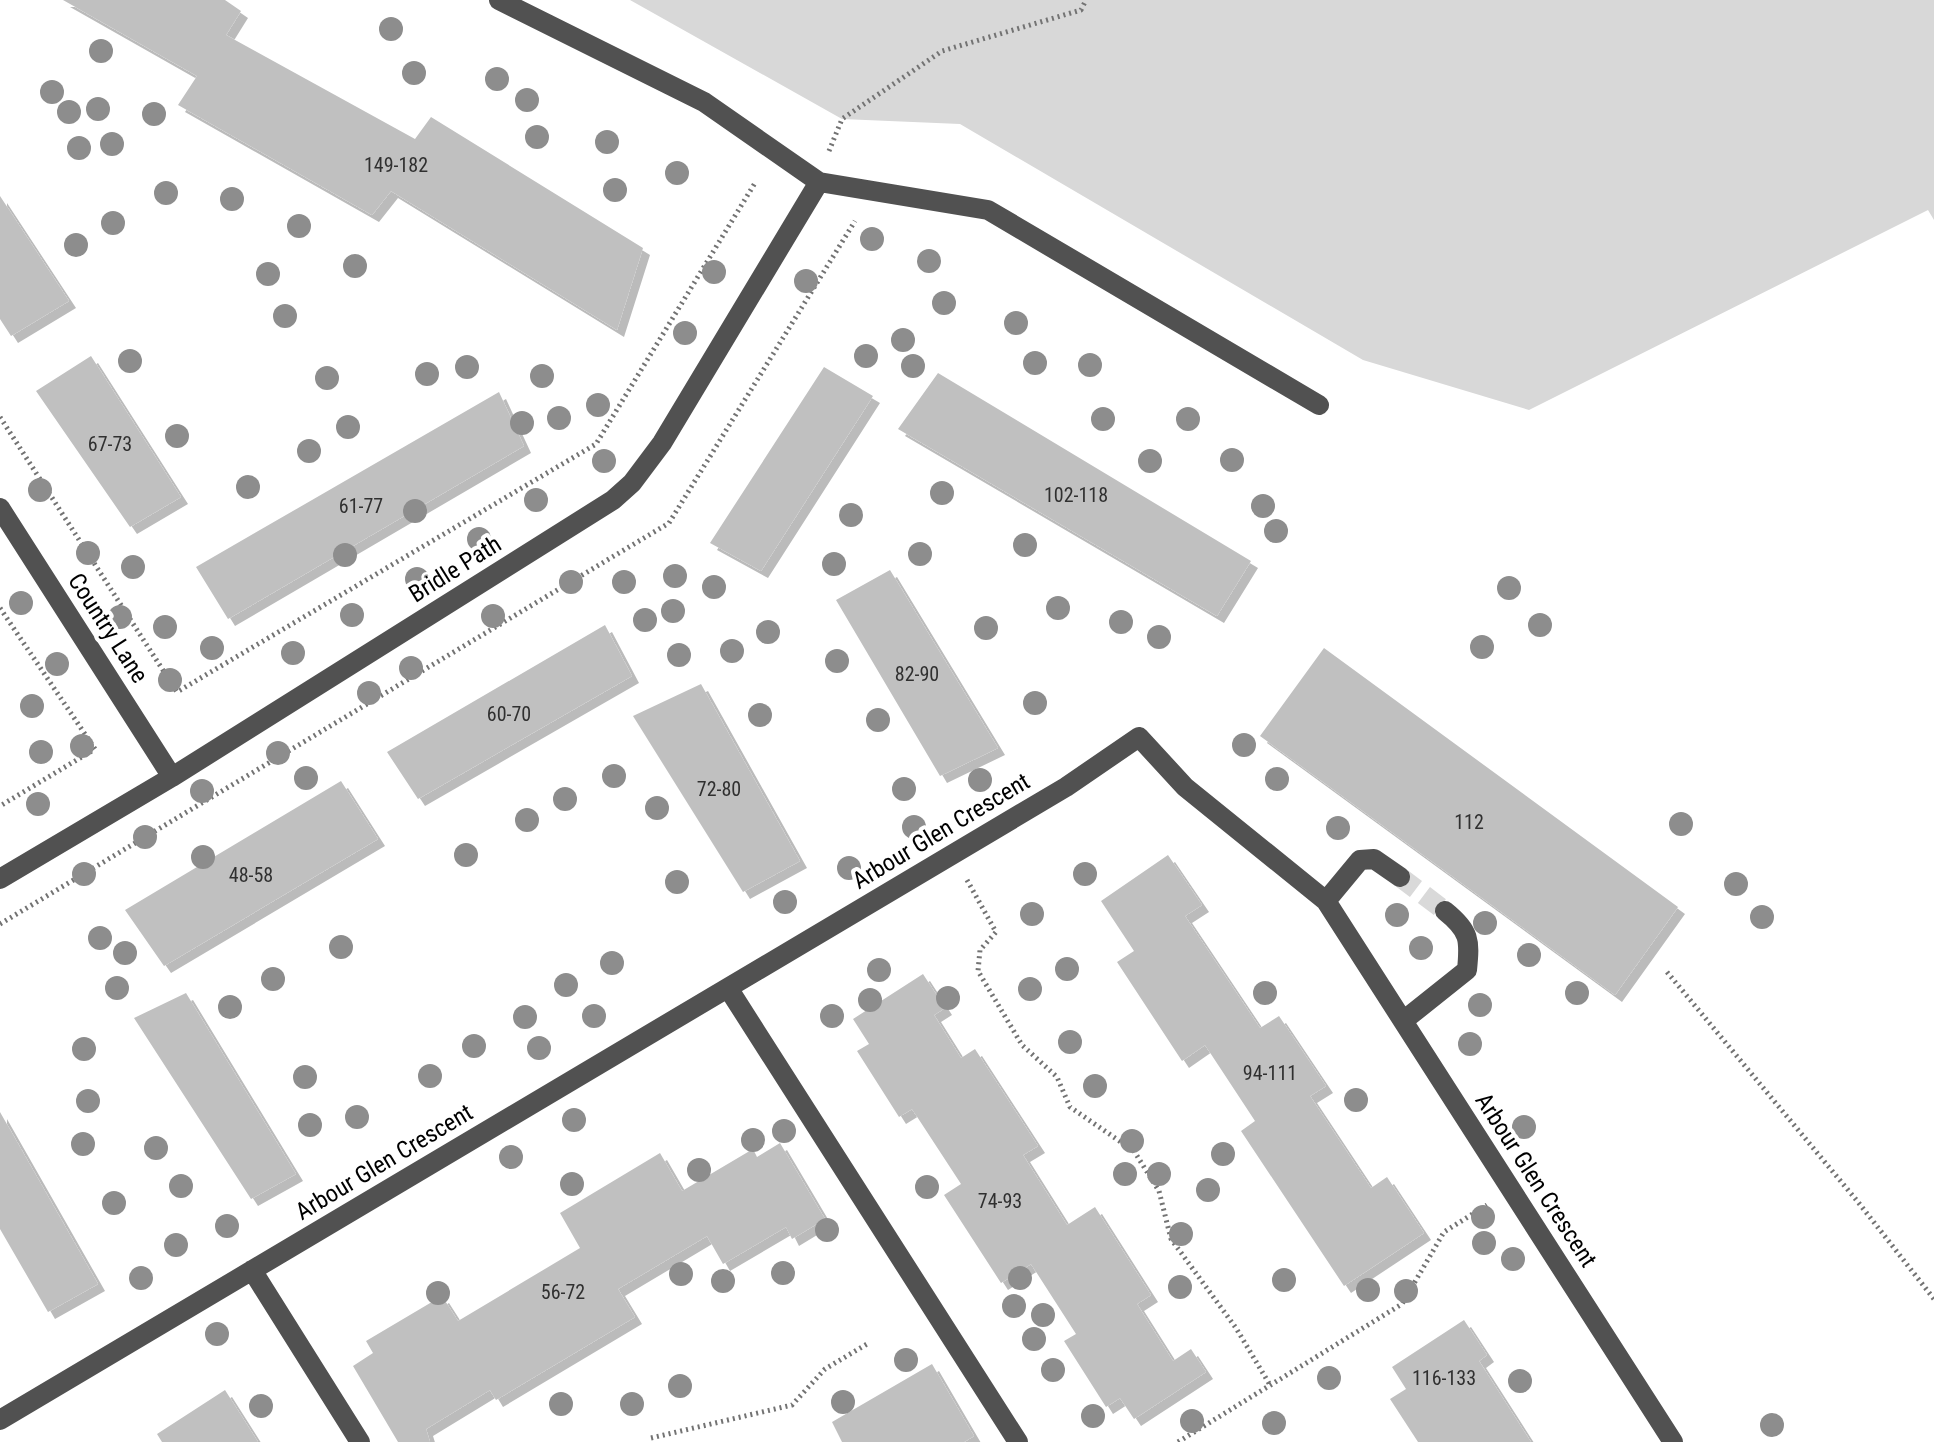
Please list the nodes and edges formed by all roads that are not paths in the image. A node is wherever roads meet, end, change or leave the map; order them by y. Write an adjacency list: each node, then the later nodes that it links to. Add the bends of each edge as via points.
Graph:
1 (499, 0): 2 (street, via 704,102)
2 (819, 182): 3 (street, via 988,210); 5 (street, Bridle Path, via 662,443 632,483 613,500)
3 (1319, 405)
4 (0, 508): 5 (street, Country Lane)
5 (172, 777): 7 (street, Bridle Path)
6 (1400, 877): 8 (street, via 1374,859 1360,860)
7 (0, 879)
8 (1326, 901): 10 (street, Arbour Glen Crescent, via 1185,787 1139,737 1066,787); 11 (street, Arbour Glen Crescent)
9 (1445, 911): 11 (street, via 1460,923 1471,943 1467,970)
10 (728, 988): 12 (street, Arbour Glen Crescent); 15 (street)
11 (1403, 1021): 16 (street, Arbour Glen Crescent)
12 (252, 1270): 13 (street, Arbour Glen Crescent); 14 (street)
13 (0, 1420)
14 (360, 1442)
15 (1018, 1442)
16 (1673, 1442)

